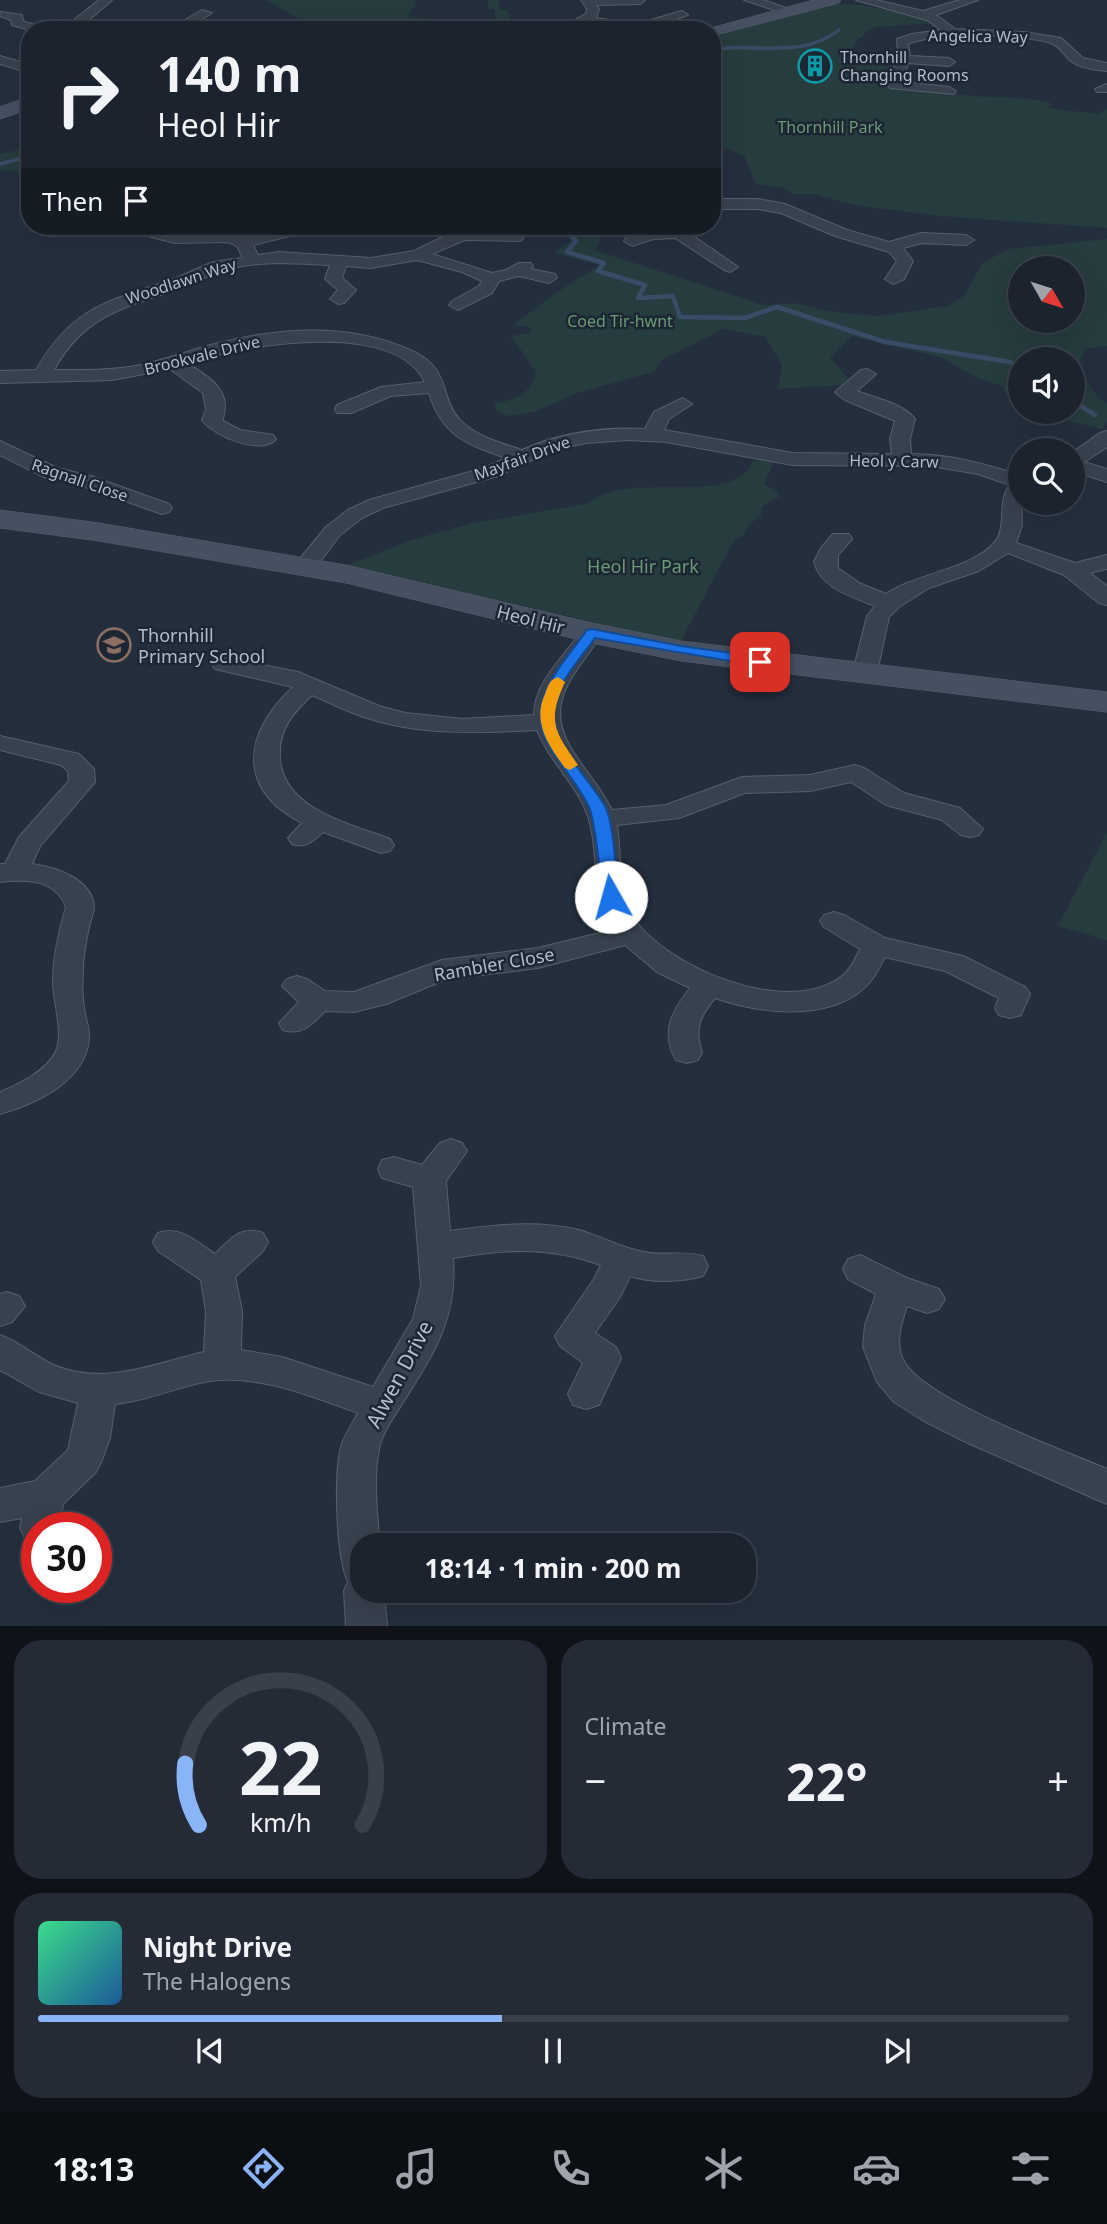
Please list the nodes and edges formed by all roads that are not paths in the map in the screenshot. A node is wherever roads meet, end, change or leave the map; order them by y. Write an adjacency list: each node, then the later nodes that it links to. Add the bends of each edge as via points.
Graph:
1 (105, 0): 15 (street)
2 (750, 0): 9 (street)
3 (833, 0): 8 (street)
4 (862, 0): 8 (street); 13 (street)
5 (972, 0): 13 (street)
6 (588, 1): 7 (street); 14 (street, via 593,14)
7 (640, 1)
8 (816, 4): 9 (street)
9 (789, 11): 21 (street)
10 (206, 13): 16 (street)
11 (5, 15): 19 (street, via 18,18)
12 (682, 15): 18 (street)
13 (923, 15): 24 (street)
14 (585, 20): 17 (street)
15 (80, 21)
16 (191, 21)
17 (592, 21)
18 (660, 21)
19 (21, 24)
20 (21, 27): 22 (street)
21 (721, 29)
22 (4, 30)
23 (1064, 30): 25 (street)
24 (954, 34): 25 (street, Angelica Way); 28 (street, Angelica Way, via 903,39)
25 (1046, 38): 31 (street, Angelica Way, via 1064,44 1079,60)
26 (21, 52): 27 (street)
27 (0, 59): 30 (street)
28 (903, 59): 29 (street, Angelica Way); 32 (street, Angelica Way, via 895,86)
29 (949, 62)
30 (21, 66)
31 (1107, 67)
32 (949, 90)
33 (21, 106): 34 (street)
34 (0, 113)
35 (721, 204): 46 (street, via 777,207)
36 (196, 235): 44 (street)
37 (286, 235): 44 (street)
38 (462, 235): 47 (street, Woodlawn Way)
39 (478, 235): 42 (street, Woodlawn Way)
40 (643, 235): 45 (street)
41 (686, 235): 50 (street)
42 (515, 238)
43 (966, 240): 46 (street, via 921,238)
44 (242, 242): 48 (street)
45 (632, 242)
46 (890, 247): 53 (street, via 905,261)
47 (418, 254): 49 (street, Woodlawn Way, via 372,263); 51 (street)
48 (252, 259): 49 (street, Woodlawn Way); 58 (street, Woodlawn Way, via 106,306 78,326)
49 (339, 263): 54 (street, via 333,279)
50 (730, 267)
51 (489, 278): 52 (street, via 521,268); 55 (street, via 490,285)
52 (550, 278)
53 (893, 279)
54 (348, 293)
55 (460, 301)
56 (173, 363): 58 (street, Brookvale Drive, via 107,375); 60 (street, Brookvale Drive, via 248,342 337,339 376,344 405,354 423,365); 67 (street, via 215,396 212,420 216,426 244,437)
57 (867, 374): 62 (street)
58 (42, 376): 59 (street, Brookvale Drive)
59 (0, 377)
60 (438, 387): 64 (street, via 388,391); 71 (street, Brookvale Drive, via 458,428)
61 (823, 392): 62 (street)
62 (844, 392): 72 (street, via 905,419)
63 (682, 404): 65 (street, via 661,416)
64 (344, 409)
65 (652, 434): 70 (street, Mayfair Drive); 71 (street, Mayfair Drive, via 586,437)
66 (1107, 436): 69 (street)
67 (266, 439)
68 (0, 447): 76 (street, Ragnall Close, via 51,473 84,480)
69 (1085, 455)
70 (766, 456): 72 (street, Heol y Carw)
71 (523, 457): 82 (street, Mayfair Drive, via 365,509 333,531)
72 (902, 458): 75 (street, Heol y Carw, via 962,465)
73 (1085, 468): 74 (street)
74 (1107, 476)
75 (1008, 479)
76 (162, 509)
77 (1012, 515): 80 (street)
78 (0, 519): 82 (street, Heol Hir)
79 (841, 539): 85 (street, via 828,554 828,570 845,585)
80 (1004, 546): 83 (street); 85 (street)
81 (1107, 562): 83 (street)
82 (305, 566): 86 (street, Heol Hir)
83 (1074, 570): 84 (street)
84 (1107, 598)
85 (889, 603): 88 (street, via 878,616)
86 (592, 633): 88 (street, Heol Hir, via 712,656); 91 (street, via 550,695)
87 (223, 664): 89 (street)
88 (865, 672): 90 (street, Heol Hir)
89 (308, 685): 91 (street, via 370,711 414,722 463,726); 95 (street, via 272,725 266,759 270,783 311,829)
90 (1107, 702)
91 (547, 723): 93 (street)
92 (1, 745): 96 (street, via 70,759 81,769 82,782)
93 (602, 819): 94 (street, via 662,813 742,785 810,783 855,773 895,799 951,814); 98 (street, via 611,897)
94 (970, 828)
95 (381, 845)
96 (8, 872): 104 (street, via 40,874 57,882 73,892 80,907 67,973 74,1040 68,1056 46,1082)
97 (834, 922): 99 (street)
98 (631, 934): 100 (street, via 653,957); 102 (street, Rambler Close, via 538,958 442,970 354,1002 307,993)
99 (876, 946): 100 (street, via 859,977 835,993 817,998 776,999); 101 (street, via 953,963 1015,994)
100 (708, 986): 103 (street, via 682,1027 680,1036)
101 (1010, 1008)
102 (294, 1023)
103 (687, 1052)
104 (0, 1103)
105 (452, 1151): 107 (street)
106 (394, 1169): 107 (street)
107 (429, 1180): 110 (street, Alwen Drive)
108 (170, 1242): 114 (street)
109 (251, 1242): 114 (street)
110 (436, 1247): 111 (street, via 499,1237 546,1237); 119 (street, Alwen Drive, via 438,1286 431,1320)
111 (621, 1258): 112 (street, via 641,1266); 118 (street, via 608,1287 573,1336 603,1358)
112 (691, 1266)
113 (860, 1269): 120 (street, via 911,1293 883,1325 881,1347 890,1371 908,1391 981,1432)
114 (217, 1273): 116 (street, via 224,1311)
115 (0, 1350): 117 (street, via 23,1369 55,1383)
116 (222, 1365): 117 (street, via 148,1384); 119 (street, via 271,1371)
117 (99, 1390): 122 (street, via 83,1460)
118 (586, 1394)
119 (381, 1405): 123 (street, Alwen Drive, via 360,1447)
120 (1107, 1487)
121 (0, 1506): 122 (street)
122 (42, 1512)
123 (359, 1533)
124 (365, 1603): 125 (street)
125 (367, 1626)

